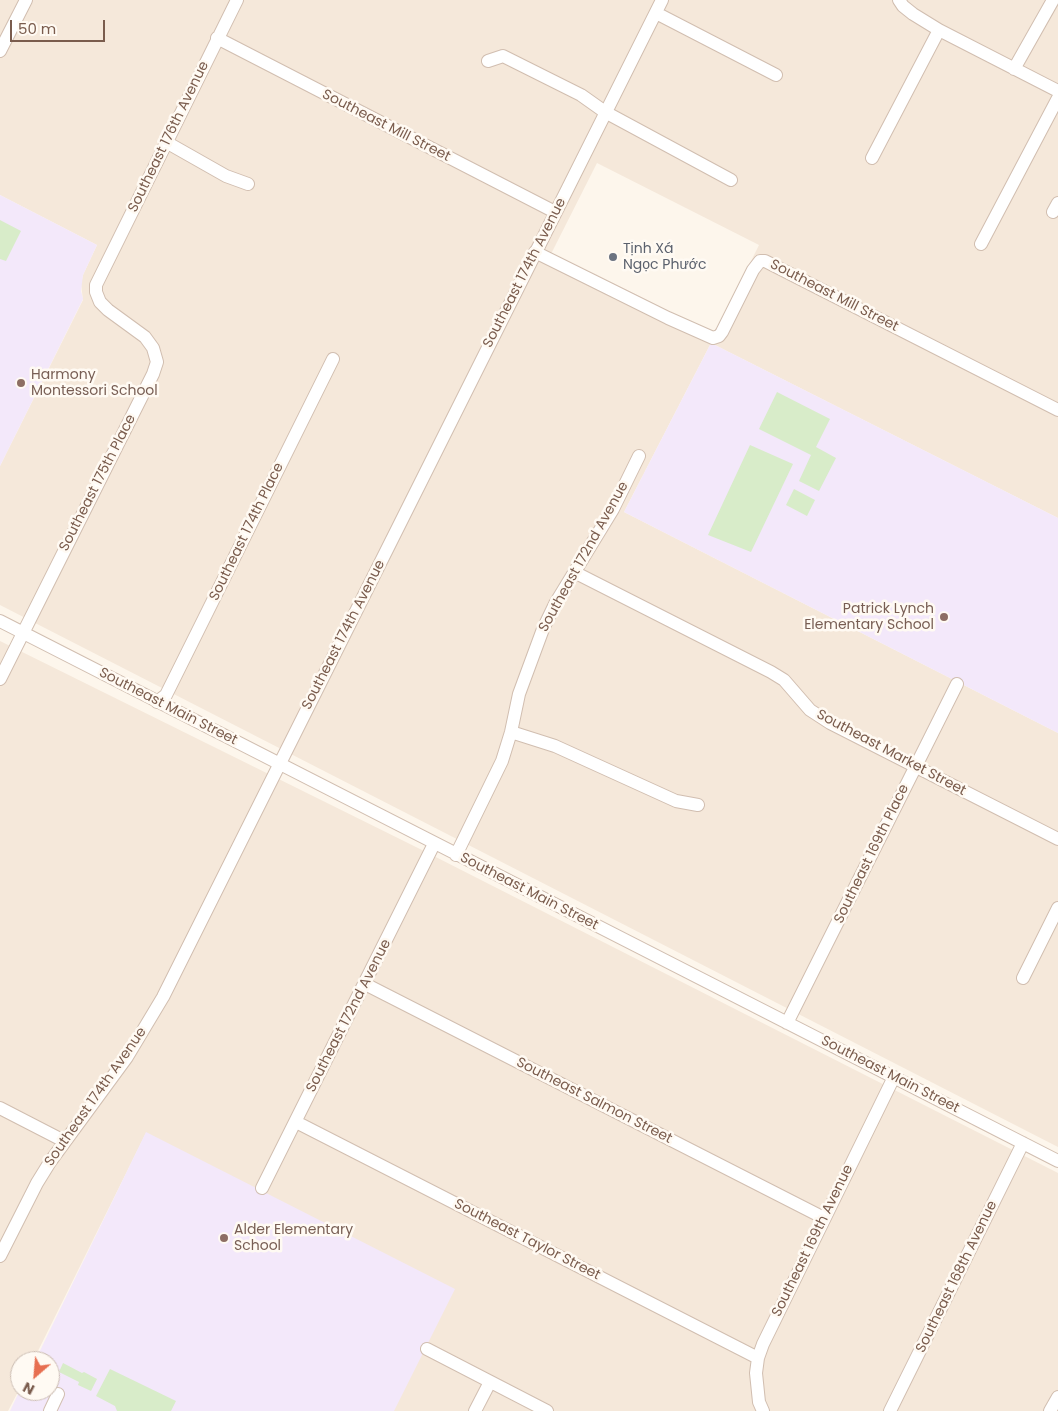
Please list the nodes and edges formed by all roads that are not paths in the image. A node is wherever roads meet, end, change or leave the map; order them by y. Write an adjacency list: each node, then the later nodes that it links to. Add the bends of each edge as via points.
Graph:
1 (26, 0): 9 (street)
2 (237, 0): 8 (street, Southeast 176th Avenue)
3 (662, 0): 6 (street, Southeast 174th Avenue)
4 (899, 0): 7 (street, via 913,14)
5 (1052, 0): 11 (street)
6 (656, 13): 12 (street); 15 (street, Southeast 174th Avenue)
7 (939, 30): 11 (street); 18 (street)
8 (217, 38): 17 (street, Southeast 176th Avenue); 21 (street, Southeast Mill Street)
9 (0, 51)
10 (488, 61): 15 (street, via 503,56 581,95)
11 (1014, 69): 13 (street)
12 (776, 75)
13 (1058, 91)
14 (1058, 98): 22 (street)
15 (604, 116): 16 (street); 19 (street); 21 (street, Southeast 174th Avenue)
16 (625, 131)
17 (166, 142): 20 (street, via 226,176); 24 (street, Southeast 176th Avenue)
18 (872, 158)
19 (731, 180)
20 (248, 184)
21 (556, 212): 23 (street, Southeast 174th Avenue)
22 (981, 244)
23 (536, 252): 26 (street, Southeast Mill Street, via 713,338 722,332 753,270 760,261 764,261); 35 (street, Southeast 174th Avenue)
24 (101, 275): 30 (street, Southeast 175th Place, via 96,285 100,302 145,337 157,362)
25 (334, 359): 33 (street, Southeast 174th Place, via 166,695)
26 (1058, 410)
27 (640, 456): 28 (street, Southeast 172nd Avenue, via 614,509)
28 (574, 572): 34 (street, Southeast 172nd Avenue, via 555,604 532,656); 36 (street, Southeast Market Street, via 771,672 784,680 810,710 824,720)
29 (0, 621): 30 (street, Southeast Main Street)
30 (23, 633): 31 (street, Southeast 175th Place); 33 (street, Southeast Main Street)
31 (0, 679)
32 (957, 684): 36 (street, Southeast 169th Place)
33 (157, 702): 35 (street, Southeast Main Street)
34 (511, 732): 37 (street, via 555,746 676,801); 40 (street, Southeast 172nd Avenue, via 492,785)
35 (279, 764): 39 (street, Southeast Main Street); 48 (street, Southeast 174th Avenue, via 148,1023)
36 (915, 767): 38 (street, Southeast Market Street); 44 (street, Southeast 169th Place)
37 (698, 805)
38 (1058, 839)
39 (434, 844): 40 (street, Southeast Main Street); 43 (street, Southeast 172nd Avenue)
40 (456, 855): 44 (street, Southeast Main Street)
41 (1058, 908): 42 (street)
42 (1023, 978)
43 (365, 984): 47 (street, Southeast 172nd Avenue); 52 (street, Southeast Salmon Street)
44 (787, 1023): 45 (street, Southeast Main Street)
45 (894, 1077): 49 (street, Southeast Main Street); 52 (street, Southeast 169th Avenue)
46 (0, 1108): 48 (street)
47 (296, 1122): 51 (street, Southeast 172nd Avenue); 55 (street, Southeast Taylor Street)
48 (64, 1142): 53 (street, Southeast 174th Avenue, via 37,1183)
49 (1023, 1143): 50 (street, Southeast Main Street); 61 (street, Southeast 168th Avenue)
50 (1058, 1161)
51 (262, 1188)
52 (824, 1218): 55 (street, Southeast 169th Avenue)
53 (0, 1256)
54 (427, 1349): 56 (street)
55 (758, 1358): 60 (street, Southeast 169th Avenue, via 756,1387)
56 (490, 1382): 58 (street); 59 (street)
57 (1058, 1397): 62 (street)
58 (475, 1411)
59 (547, 1411)
60 (763, 1411)
61 (890, 1411)
62 (1050, 1411)

